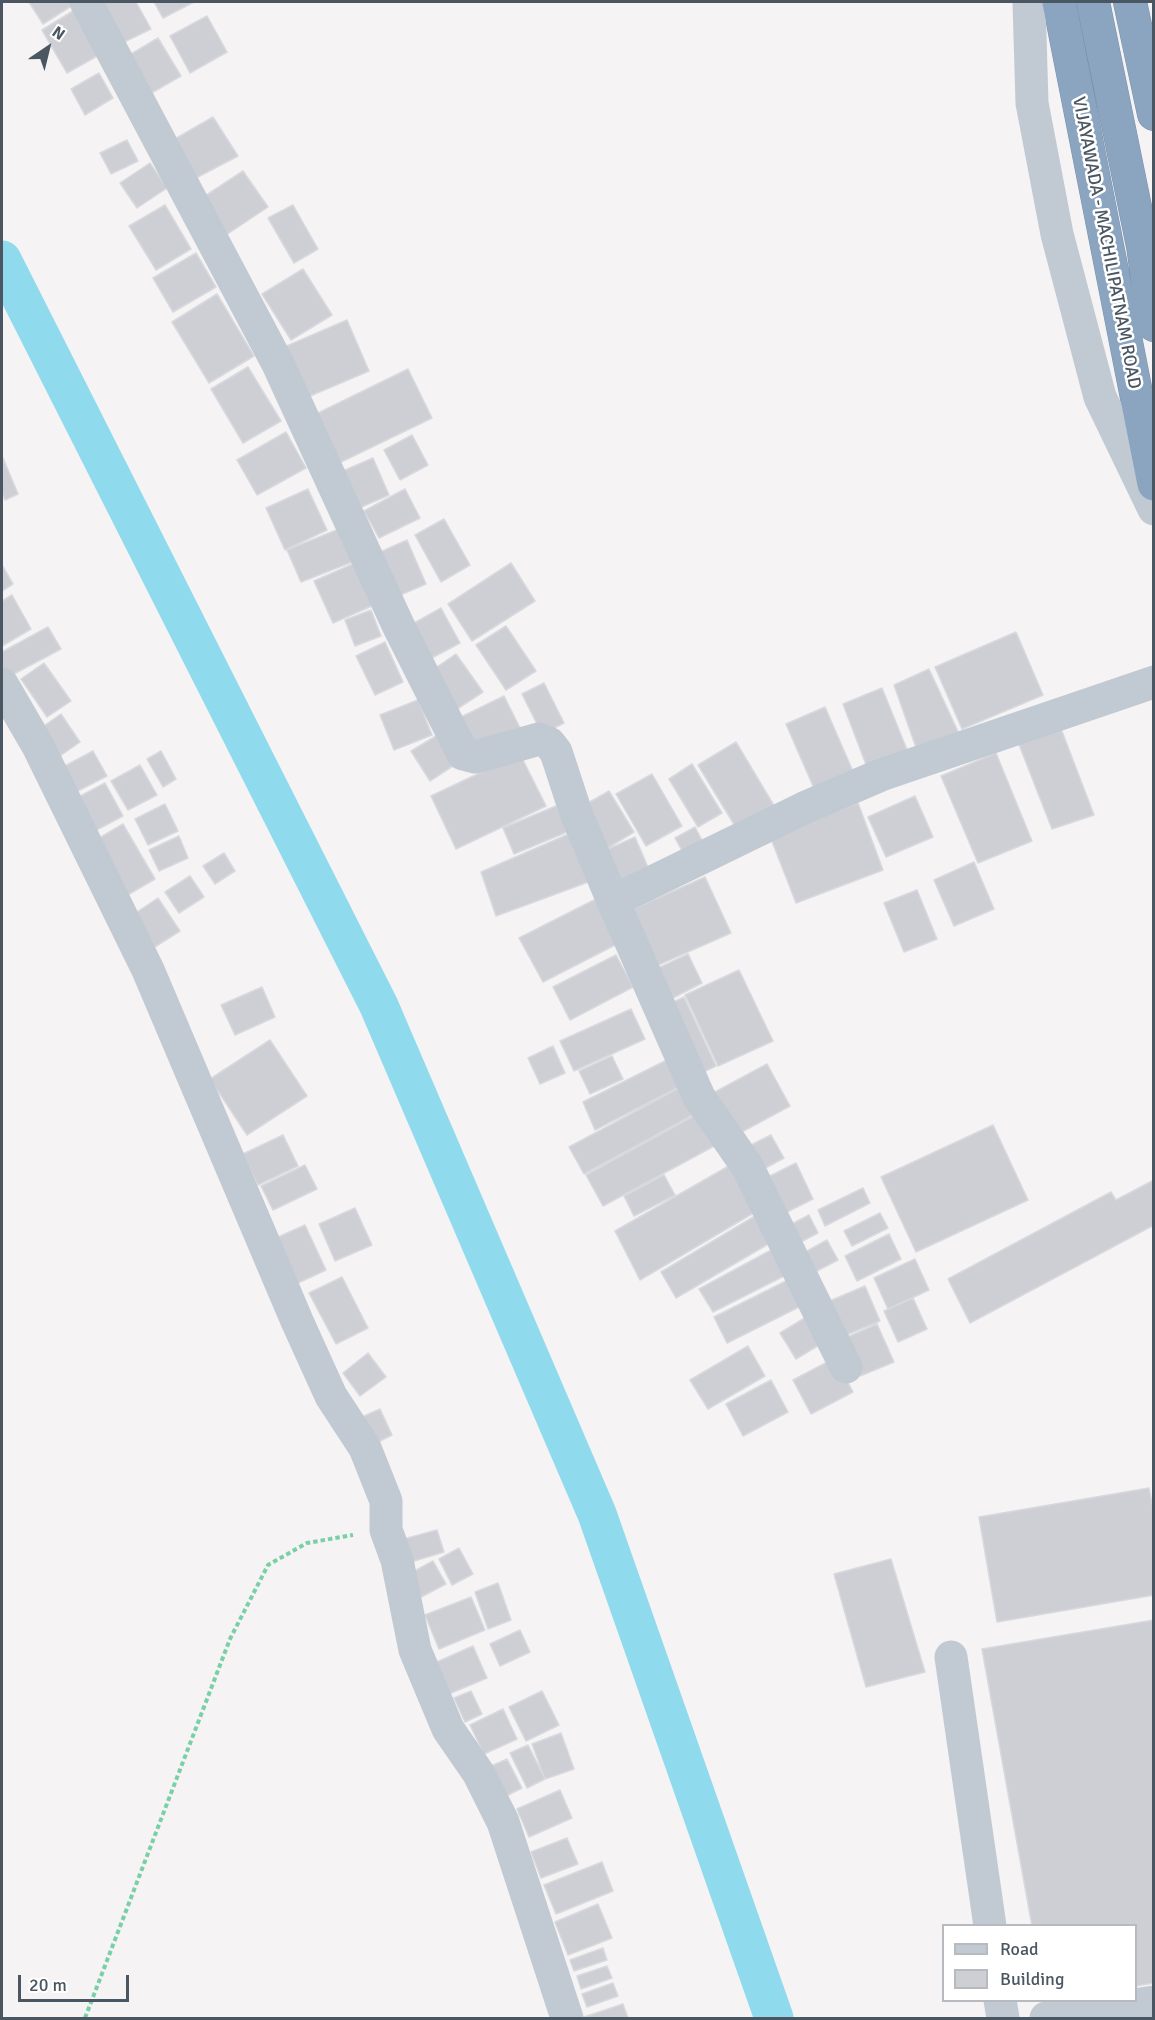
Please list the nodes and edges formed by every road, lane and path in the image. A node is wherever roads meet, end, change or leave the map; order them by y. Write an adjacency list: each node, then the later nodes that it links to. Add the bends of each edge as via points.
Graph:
1 (86, 2): 13 (street, via 278,364 412,655 463,754 475,757 539,739 549,743 556,752 576,813)
2 (1029, 2): 10 (street, via 1032,103 1057,234 1100,398)
3 (1059, 2): 9 (highway, VIJAYAWADA - MACHILIPATNAM ROAD)
4 (1093, 2): 7 (highway, via 1143,246)
5 (1130, 2): 6 (highway)
6 (1154, 114)
7 (1154, 325)
8 (1154, 426): 9 (highway)
9 (1151, 473)
10 (1154, 509)
11 (1154, 682): 13 (street, via 881,775)
12 (2, 684): 15 (street, via 38,746 148,970 331,1396 365,1448 386,1501)
13 (613, 901): 14 (street, via 699,1097 747,1166)
14 (846, 1367)
15 (386, 1530): 20 (path, via 307,1543 268,1565 230,1639); 21 (street, via 397,1560 415,1650 448,1729 479,1774 503,1822)
16 (951, 1657): 17 (street)
17 (990, 1924)
18 (1000, 2002): 22 (street)
19 (1154, 2002): 23 (street)
20 (85, 2019)
21 (567, 2019)
22 (1003, 2019)
23 (1046, 2019)

